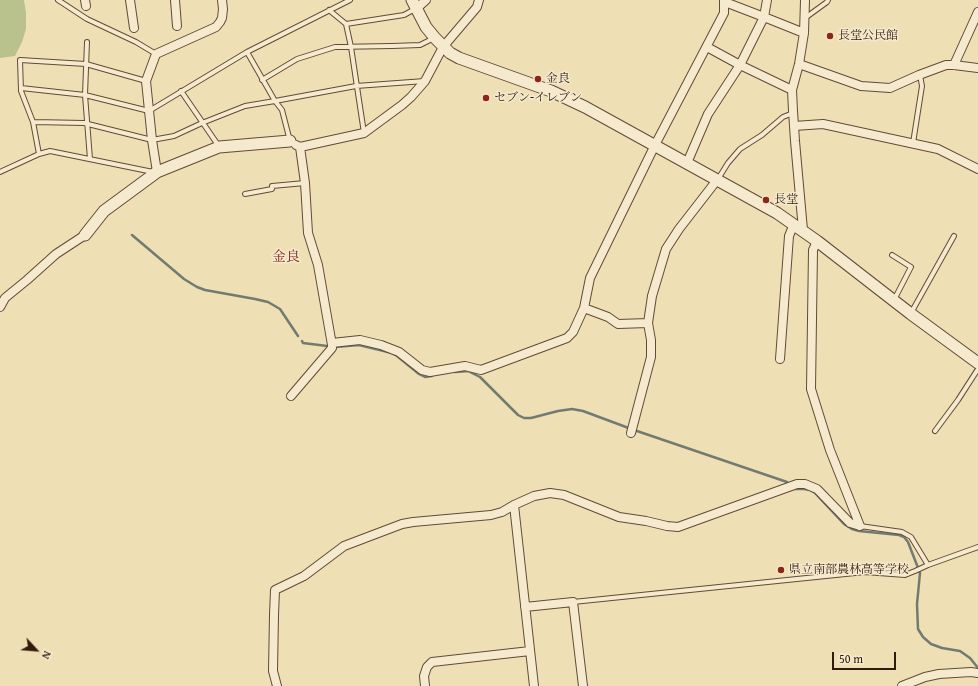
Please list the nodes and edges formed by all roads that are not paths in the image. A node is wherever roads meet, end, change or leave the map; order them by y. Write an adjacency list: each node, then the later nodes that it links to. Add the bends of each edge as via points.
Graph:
1 (58, 0): 27 (lane, via 87,19)
2 (130, 0): 19 (street)
3 (174, 0): 18 (street)
4 (222, 0): 27 (street, via 222,18 216,27)
5 (350, 0): 13 (lane)
6 (426, 0): 12 (street)
7 (480, 0): 24 (street)
8 (767, 0): 15 (street)
9 (805, 0): 16 (street)
10 (828, 0): 16 (lane)
11 (724, 1): 15 (street); 25 (street, via 724,13)
12 (414, 4): 17 (lane, via 404,16); 21 (street, via 426,28)
13 (329, 10): 17 (lane); 26 (lane)
14 (978, 12): 31 (street)
15 (764, 17): 20 (street); 30 (street)
16 (805, 18): 20 (street)
17 (346, 24): 23 (lane)
18 (178, 26)
19 (134, 28)
20 (804, 33): 29 (street)
21 (435, 38): 23 (lane, via 420,45); 24 (street)
22 (87, 42): 28 (lane)
23 (351, 47): 34 (lane, via 335,47 297,59); 37 (lane)
24 (443, 47): 36 (street); 53 (street, via 459,58 551,91)
25 (707, 47): 30 (street); 53 (street)
26 (247, 52): 34 (lane); 40 (lane)
27 (156, 54): 35 (street)
28 (86, 64): 35 (lane); 38 (lane, via 20,60); 41 (lane)
29 (799, 64): 33 (street, via 861,86 890,88); 39 (street)
30 (740, 65): 39 (street); 57 (street, via 708,114)
31 (954, 65): 32 (street); 33 (street, via 946,65)
32 (978, 68)
33 (920, 75): 51 (lane, via 922,86)
34 (262, 80): 42 (lane)
35 (146, 81): 43 (street)
36 (425, 81): 37 (lane); 49 (street, via 412,97)
37 (356, 86): 42 (lane); 49 (lane)
38 (21, 88): 41 (lane); 45 (lane)
39 (792, 90): 44 (street)
40 (181, 91): 43 (lane); 46 (lane)
41 (85, 95): 43 (lane); 47 (lane)
42 (274, 101): 46 (lane, via 245,106); 52 (lane, via 282,110)
43 (149, 111): 50 (street)
44 (793, 112): 48 (street); 61 (lane, via 782,117 762,135 740,149)
45 (33, 122): 47 (lane); 55 (lane)
46 (202, 123): 50 (lane, via 174,136); 54 (lane)
47 (88, 124): 50 (lane); 56 (lane)
48 (794, 126): 51 (street, via 823,124); 64 (street)
49 (364, 133): 52 (street)
50 (152, 140): 60 (street)
51 (913, 143): 58 (street, via 938,149)
52 (295, 144): 54 (street); 62 (street)
53 (655, 145): 57 (street); 71 (street, via 590,278)
54 (219, 147): 60 (street)
55 (39, 154): 56 (lane, via 50,151); 59 (lane)
56 (90, 159): 60 (lane)
57 (687, 163): 61 (street)
58 (978, 169)
59 (0, 172)
60 (157, 172): 65 (street, via 104,211)
61 (717, 180): 64 (street); 73 (street, via 666,249 652,296)
62 (305, 183): 63 (lane, via 272,186 272,189); 74 (street, via 308,233 318,265)
63 (245, 194)
64 (798, 227): 67 (street); 75 (street, via 789,236)
65 (85, 235): 70 (street, via 56,254 5,298)
66 (954, 236): 72 (lane)
67 (818, 241): 69 (street); 82 (street, via 813,250 811,389 830,450)
68 (892, 255): 69 (lane, via 911,267)
69 (893, 300): 72 (street)
70 (0, 307)
71 (584, 308): 73 (street, via 618,324); 74 (street, via 573,332 567,338 481,370 465,366 430,372 422,370 399,352 381,345 360,340)
72 (911, 314): 76 (street)
73 (648, 323): 80 (street, via 651,357)
74 (332, 345): 78 (street)
75 (780, 359)
76 (978, 363)
77 (978, 369): 79 (lane)
78 (291, 396)
79 (934, 432)
80 (631, 433)
81 (514, 505): 82 (street, via 534,496 550,493 564,495 619,517 678,526 797,484 805,484 817,489 850,523); 86 (street); 89 (street, via 491,516 402,524 344,546 304,576 275,590 273,672)
82 (860, 526): 84 (lane, via 902,532 911,537)
83 (978, 547): 84 (lane)
84 (928, 565): 85 (lane, via 905,575 865,572)
85 (574, 602): 86 (street); 92 (street)
86 (525, 607): 87 (street)
87 (530, 651): 90 (street, via 432,662 424,676); 91 (street)
88 (978, 673): 93 (street, via 939,674)
89 (277, 686)
90 (425, 686)
91 (534, 686)
92 (584, 686)
93 (902, 686)

